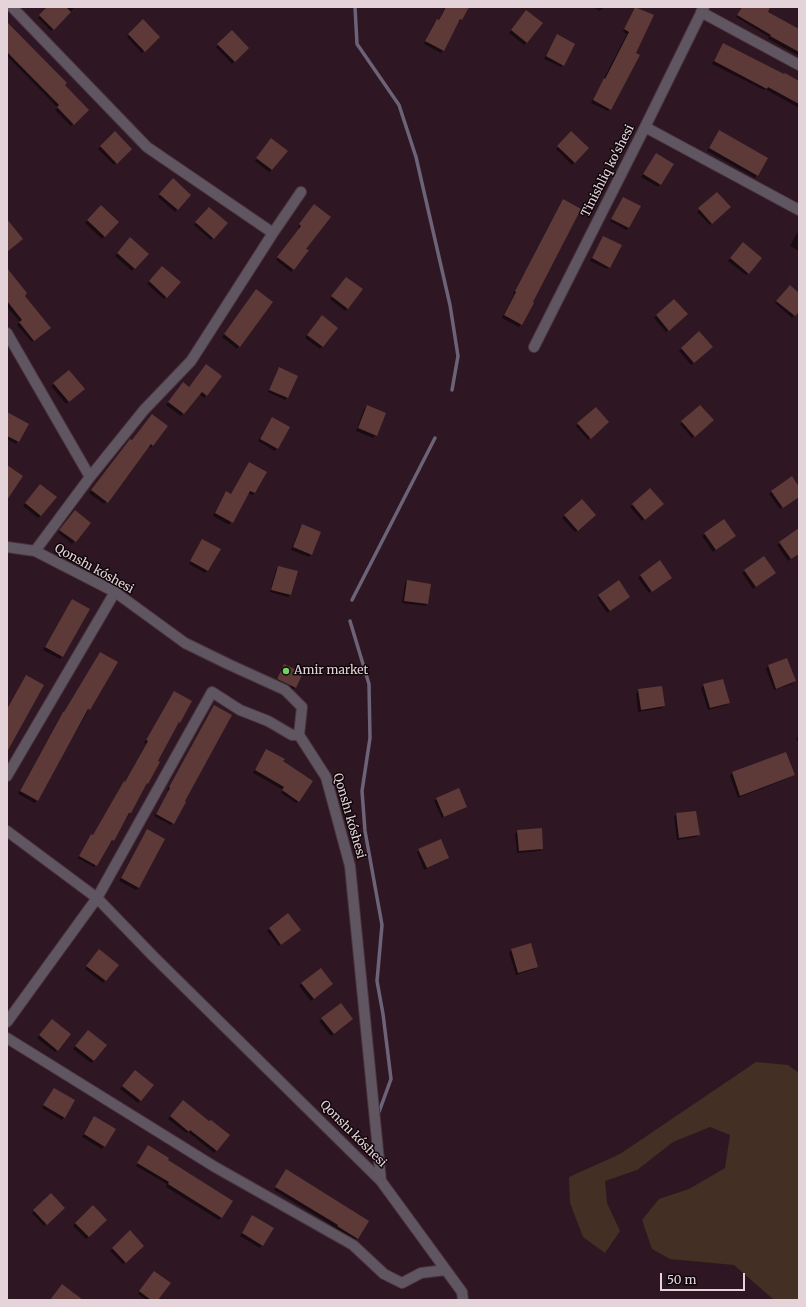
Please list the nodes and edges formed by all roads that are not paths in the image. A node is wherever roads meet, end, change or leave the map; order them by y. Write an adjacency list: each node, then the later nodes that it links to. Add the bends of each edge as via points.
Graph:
1 (17, 9): 7 (street, via 147,147)
2 (702, 10): 3 (street); 4 (street, Tinishliq ko'shesi)
3 (799, 65)
4 (645, 127): 6 (street); 9 (street, Tinishliq ko'shesi)
5 (301, 192): 7 (street)
6 (799, 210)
7 (273, 234): 10 (street, via 191,361 144,410)
8 (7, 334): 10 (street)
9 (534, 347)
10 (90, 477): 12 (street)
11 (7, 547): 12 (street, Qonshı kóshesi)
12 (35, 551): 13 (street, Qonshı kóshesi)
13 (115, 592): 14 (street, Qonshı kóshesi, via 185,643 284,690 302,707); 15 (street)
14 (299, 735): 17 (street, via 292,735 268,721 240,710 212,692); 20 (street, Qonshı kóshesi, via 326,777 350,866)
15 (7, 776)
16 (7, 830): 17 (street, Qonshı kóshesi)
17 (97, 898): 18 (street); 20 (street, Qonshı kóshesi)
18 (7, 1022)
19 (7, 1038): 21 (street, via 215,1168 353,1245 384,1274 402,1283 421,1273)
20 (381, 1181): 21 (street, Qonshı kóshesi)
21 (445, 1270): 22 (street, Qonshı kóshesi, via 462,1292)
22 (463, 1300)

